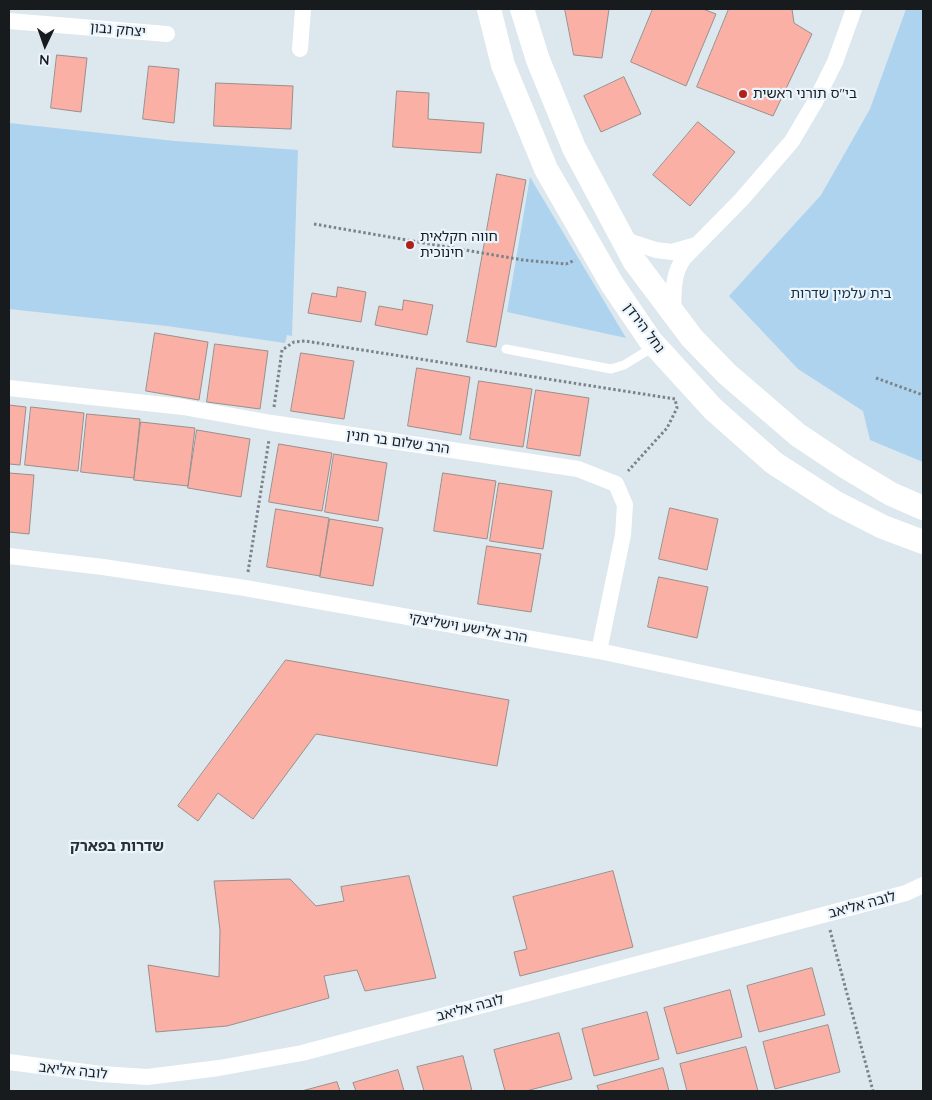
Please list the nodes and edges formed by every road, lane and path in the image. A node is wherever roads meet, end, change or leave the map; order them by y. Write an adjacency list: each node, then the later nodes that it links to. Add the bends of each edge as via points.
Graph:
1 (303, 9): 7 (street)
2 (489, 9): 11 (main road, נחל הירדן, via 503,65 546,169)
3 (522, 9): 9 (main road, via 538,60 574,148)
4 (854, 9): 10 (street, via 835,62 792,142)
5 (9, 21): 6 (street, יצחק נבון)
6 (167, 34)
7 (300, 49)
8 (314, 224): 11 (path, via 523,260 566,264)
9 (622, 239): 10 (street, via 672,252); 12 (main road, via 635,262)
10 (698, 244): 12 (street, via 677,268)
11 (593, 251): 13 (main road, נחל הירדן)
12 (673, 311): 20 (main road, via 692,338 726,374 798,436 891,494)
13 (656, 346): 14 (lane, via 611,369); 21 (main road, נחל הירדן, via 713,409 774,463 836,503 883,527)
14 (506, 349)
15 (876, 378): 17 (path)
16 (9, 388): 18 (street, הרב שלום בר חנין, via 183,407)
17 (923, 395)
18 (272, 423): 19 (street, הרב שלום בר חנין, via 578,469); 19 (path, via 282,350 294,342 305,341 675,399 677,408 667,428); 23 (path)
19 (616, 484): 24 (street, via 625,505 623,535)
20 (923, 508)
21 (923, 542)
22 (9, 556): 23 (street, הרב אלישע וישליצקי)
23 (245, 588): 24 (street, הרב אלישע וישליצקי)
24 (599, 651): 25 (street, הרב אלישע וישליצקי)
25 (923, 720)
26 (923, 885): 27 (street, לובה אליאב, via 906,894)
27 (826, 915): 29 (street, לובה אליאב, via 302,1053); 30 (path)
28 (9, 1062): 29 (street, לובה אליאב, via 101,1074)
29 (148, 1084)
30 (873, 1091)

